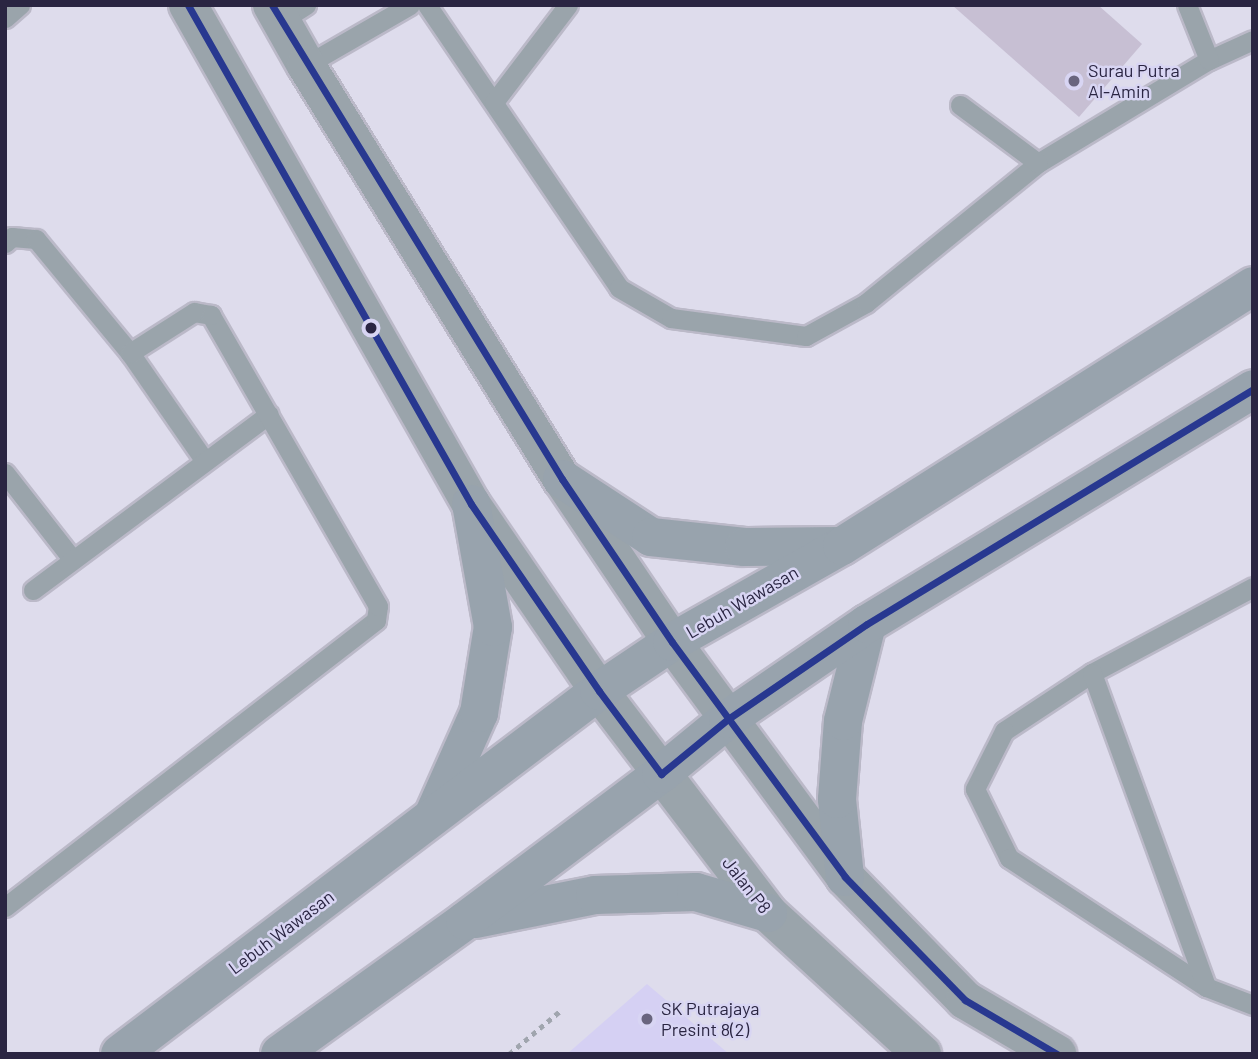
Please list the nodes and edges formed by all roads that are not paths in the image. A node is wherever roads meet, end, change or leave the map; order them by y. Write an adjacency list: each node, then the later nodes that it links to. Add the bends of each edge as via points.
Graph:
1 (20, 5): 8 (lane)
2 (188, 5): 23 (street, Jalan P8)
3 (410, 5): 11 (lane)
4 (427, 5): 12 (lane)
5 (568, 5): 12 (lane)
6 (1187, 5): 10 (lane)
7 (286, 10): 11 (street)
8 (5, 18)
9 (1253, 40): 10 (lane)
10 (1209, 60): 14 (lane)
11 (306, 65): 22 (street)
12 (494, 103): 14 (lane, via 619,288 671,318 806,336 866,303)
13 (960, 105): 14 (lane)
14 (1038, 163)
15 (5, 243): 17 (lane, via 12,237 36,239)
16 (1253, 286): 24 (main road, Lebuh Wawasan)
17 (130, 353): 19 (lane, via 194,312 211,315); 20 (lane)
18 (1253, 389): 28 (main road)
19 (269, 414): 20 (lane); 36 (lane, via 378,606 376,620)
20 (204, 460): 25 (lane)
21 (5, 472): 25 (lane)
22 (562, 479): 24 (main road, via 651,537 744,547); 29 (street)
23 (471, 504): 31 (street, Jalan P8); 34 (main road, via 493,627 480,713)
24 (842, 546): 29 (main road, Lebuh Wawasan)
25 (73, 560): 27 (lane)
26 (1253, 587): 30 (lane)
27 (33, 590)
28 (867, 624): 32 (main road); 35 (main road, via 843,721 836,799)
29 (672, 642): 31 (main road, Lebuh Wawasan); 32 (street)
30 (1092, 673): 39 (lane); 39 (lane, via 1004,731 975,789 1009,858)
31 (599, 691): 33 (street, Jalan P8); 34 (main road, Lebuh Wawasan)
32 (728, 719): 33 (main road); 35 (street)
33 (661, 774): 37 (street, Jalan P8); 38 (main road)
34 (431, 819): 41 (main road, Lebuh Wawasan)
35 (845, 877): 44 (street, via 965,1000)
36 (5, 907)
37 (768, 913): 38 (main road, via 696,892 595,895); 43 (street, Jalan P8)
38 (464, 921): 42 (main road)
39 (1206, 987): 40 (lane)
40 (1253, 1005)
41 (120, 1054)
42 (280, 1054)
43 (922, 1054)
44 (1057, 1054)

